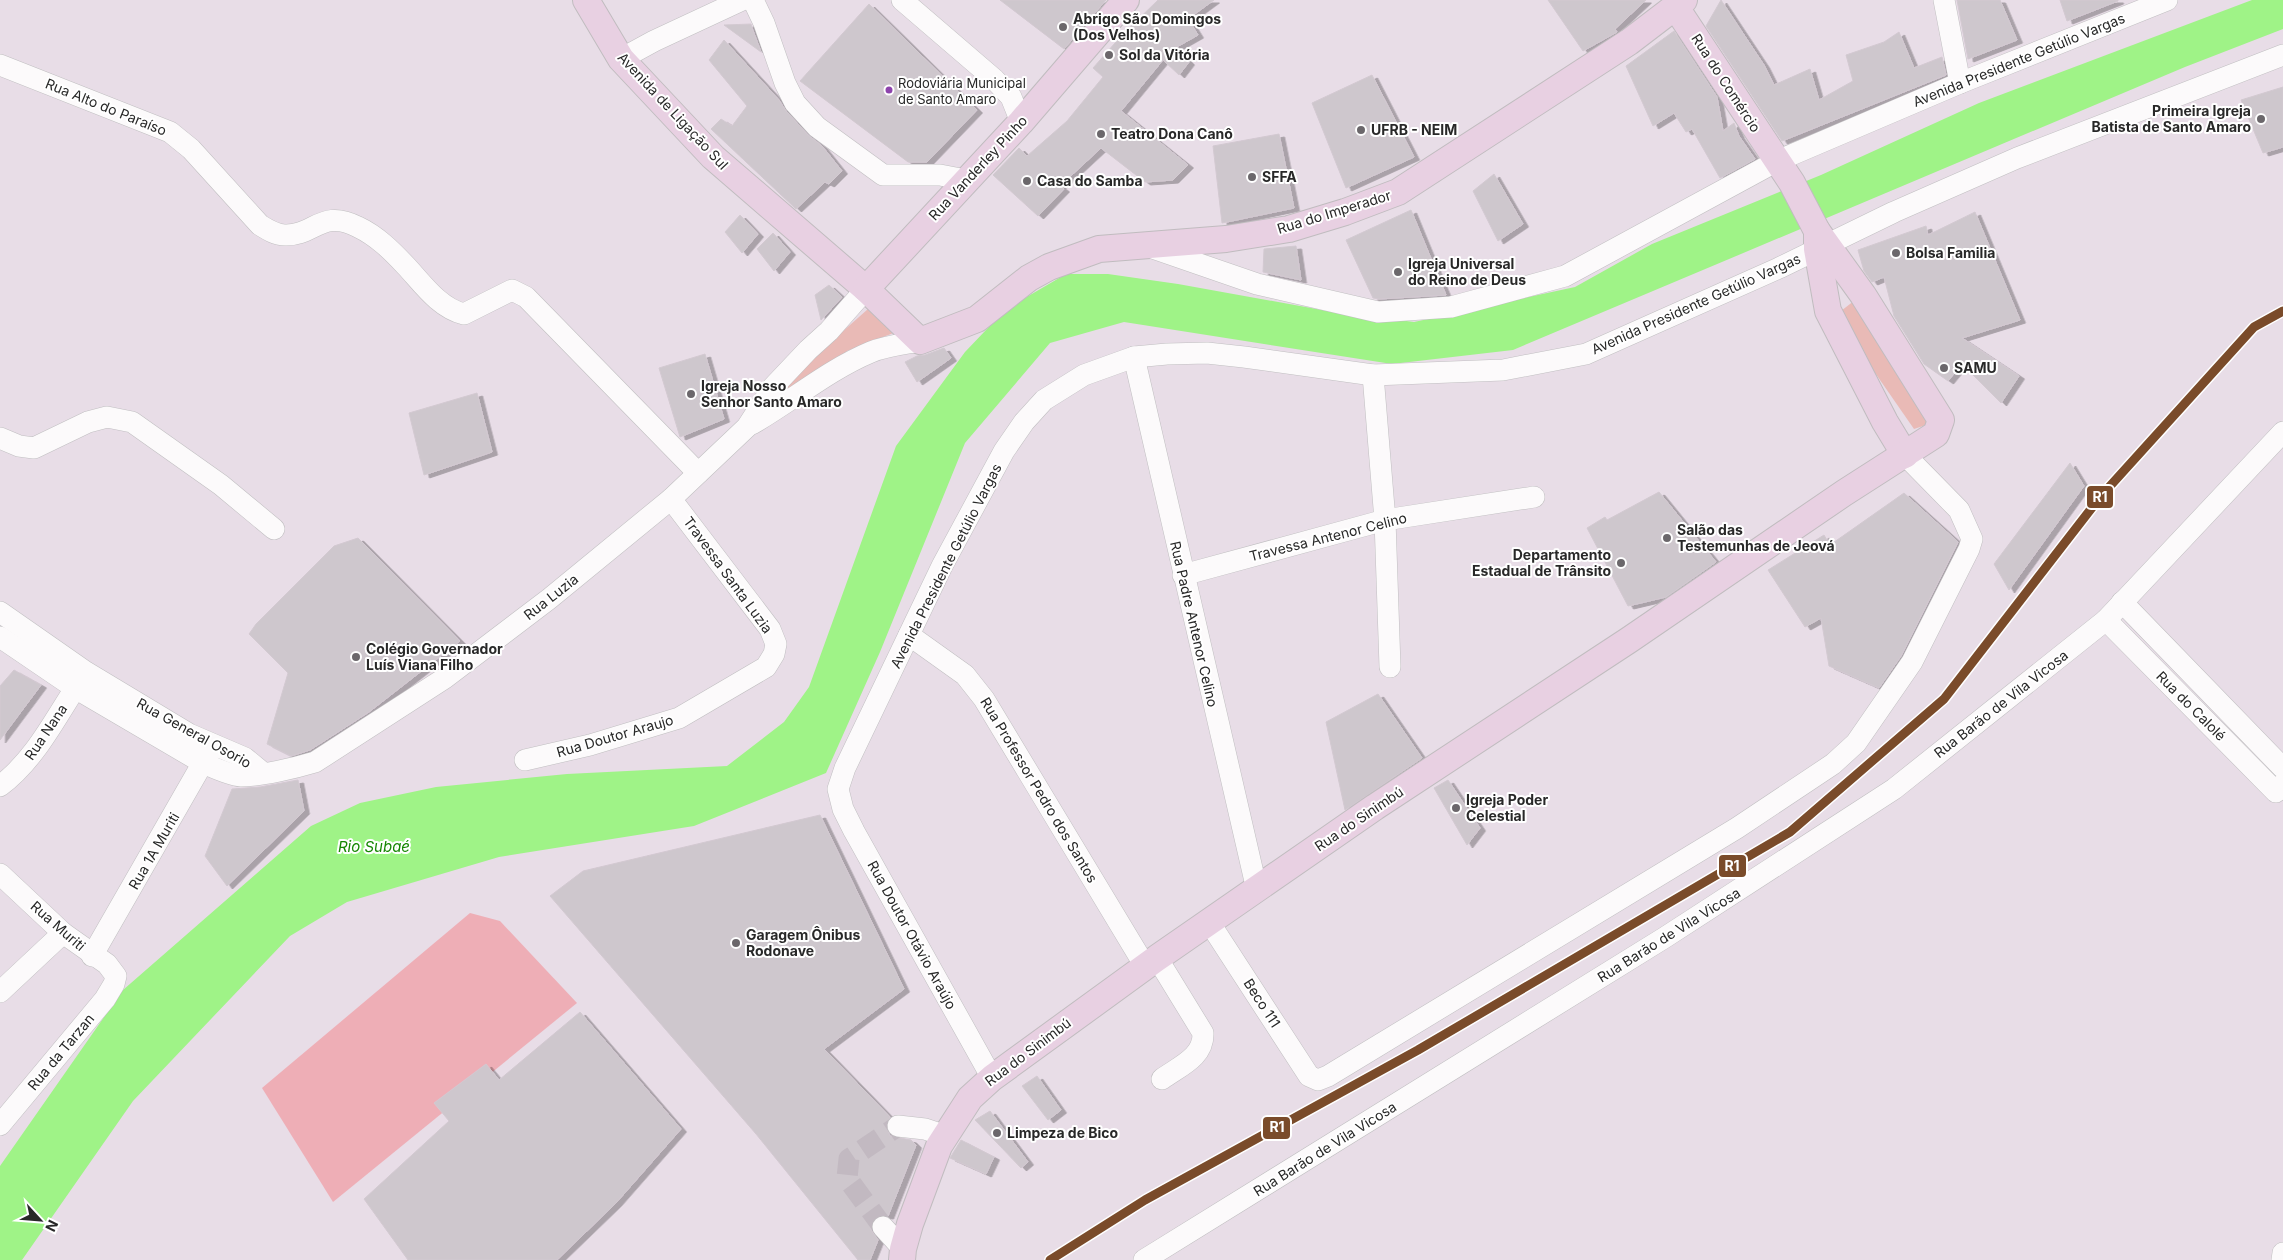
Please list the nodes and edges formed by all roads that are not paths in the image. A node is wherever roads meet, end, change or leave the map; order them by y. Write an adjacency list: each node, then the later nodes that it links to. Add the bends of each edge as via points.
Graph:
1 (586, 0): 10 (main road, Avenida de Ligação Sul)
2 (742, 0): 10 (street)
3 (753, 0): 15 (street, via 795,103 817,127 883,175 940,175)
4 (902, 0): 13 (street, via 994,79 1011,98)
5 (1126, 0): 13 (main road, Rua Vanderley Pinho)
6 (1944, 0): 12 (street)
7 (2167, 0): 12 (street, Avenida Presidente Getúlio Vargas)
8 (1677, 2): 14 (main road, Rua do Comércio); 17 (main road, Rua do Imperador, via 1628,42 1398,192 1289,229 1226,239)
9 (2283, 54): 16 (street, Avenida Presidente Getúlio Vargas)
10 (621, 59): 18 (main road, Avenida de Ligação Sul, via 713,157)
11 (0, 65): 28 (street, Rua Alto do Paraíso, via 170,132 197,156 260,226 274,233 286,236 330,219 377,238 453,312 464,314 512,290 526,297)
12 (1960, 83): 14 (street, Avenida Presidente Getúlio Vargas)
13 (1021, 122): 15 (main road, Rua Vanderley Pinho)
14 (1778, 160): 16 (main road, Rua do Comércio); 17 (street, Avenida Presidente Getúlio Vargas, via 1565,276 1451,307 1378,312 1257,284)
15 (966, 180): 18 (main road, Rua Vanderley Pinho)
16 (1819, 237): 19 (main road); 20 (main road); 23 (street, Avenida Presidente Getúlio Vargas, via 1586,354 1504,370)
17 (1144, 245): 21 (main road, Rua do Imperador, via 1099,249 1049,267 1029,278 977,319)
18 (866, 289): 21 (main road, Avenida de Ligação Sul); 24 (street, Rua Luzia, via 773,387)
19 (1864, 295): 20 (main road, via 1854,292 1844,295 1836,299); 27 (main road, Rua do Sinimbú, via 1941,420 1936,434)
20 (1828, 310): 27 (main road)
21 (920, 341): 24 (street, Rua Luzia, via 873,351 840,367)
22 (1134, 357): 23 (street, Avenida Presidente Getúlio Vargas, via 1207,353); 33 (street, Rua Padre Antenor Celino); 37 (street, Avenida Presidente Getúlio Vargas, via 1063,386 1044,400 1024,422 1004,451 942,566)
23 (1373, 375): 31 (street)
24 (747, 427): 28 (street, Rua Luzia)
25 (2283, 432): 34 (street, Rua Barão de Vila Vicosa)
26 (0, 438): 32 (street, via 34,448 88,422 107,417 132,422 221,485)
27 (1905, 455): 50 (main road, Rua do Sinimbú, via 1375,807); 51 (street, Beco 111, via 1958,510 1972,539 1912,662 1856,743 1833,764 1737,828 1318,1080 1309,1076)
28 (698, 473): 30 (street, Rua Luzia)
29 (1534, 497): 31 (street, Travessa Antenor Celino)
30 (671, 499): 39 (street, Travessa Santa Luzia, via 770,629 776,644); 45 (street, Rua Luzia, via 549,599 445,678 315,762)
31 (1385, 520): 33 (street, Travessa Antenor Celino); 40 (street)
32 (274, 529)
33 (1182, 575): 50 (street, Rua Padre Antenor Celino)
34 (2122, 602): 36 (street, Rua Barão de Vila Vicosa); 44 (street, Rua do Calolé)
35 (0, 612): 41 (street, Rua General Osorio)
36 (2106, 620): 47 (street, Rua do Calolé); 65 (street, Rua Barão de Vila Vicosa, via 1894,788 1853,816 1656,943)
37 (910, 635): 48 (street, Avenida Presidente Getúlio Vargas, via 845,768); 54 (street, Rua Professor Pedro dos Santos, via 965,675 984,699)
38 (0, 637): 41 (street, Rua General Osorio)
39 (774, 654): 43 (street, Rua Doutor Araujo, via 766,667 752,677 679,718)
40 (1390, 668)
41 (81, 680): 42 (street, Rua General Osorio, via 189,734); 46 (street, Rua Nana, via 24,766)
42 (208, 754): 45 (street, Rua General Osorio, via 245,758); 53 (street, Rua 1A Muriti)
43 (525, 760)
44 (2283, 768)
45 (262, 772)
46 (0, 786)
47 (2279, 788)
48 (838, 789): 57 (street, Rua Doutor Otávio Araújo, via 854,831)
49 (0, 874): 52 (street, Rua Muriti)
50 (1257, 890): 51 (main road, Rua do Sinimbú)
51 (1209, 922): 54 (main road, Rua do Sinimbú)
52 (63, 933): 53 (street, Rua Muriti); 56 (street)
53 (92, 956): 55 (street, Rua Muriti, via 107,964)
54 (1151, 962): 57 (main road, Rua do Sinimbú); 58 (street, Rua Professor Pedro dos Santos, via 1203,1033 1204,1044 1197,1054)
55 (116, 976): 59 (street, Rua da Tarzan, via 104,999)
56 (0, 992)
57 (992, 1078): 61 (main road, Rua do Sinimbú, via 970,1098)
58 (1162, 1078)
59 (0, 1125)
60 (898, 1126): 61 (street, via 925,1129)
61 (946, 1136): 64 (main road, Rua do Sinimbú, via 939,1146)
62 (883, 1227): 64 (street)
63 (2283, 1253): 66 (street)
64 (902, 1255)
65 (1144, 1260)
66 (2282, 1260)

